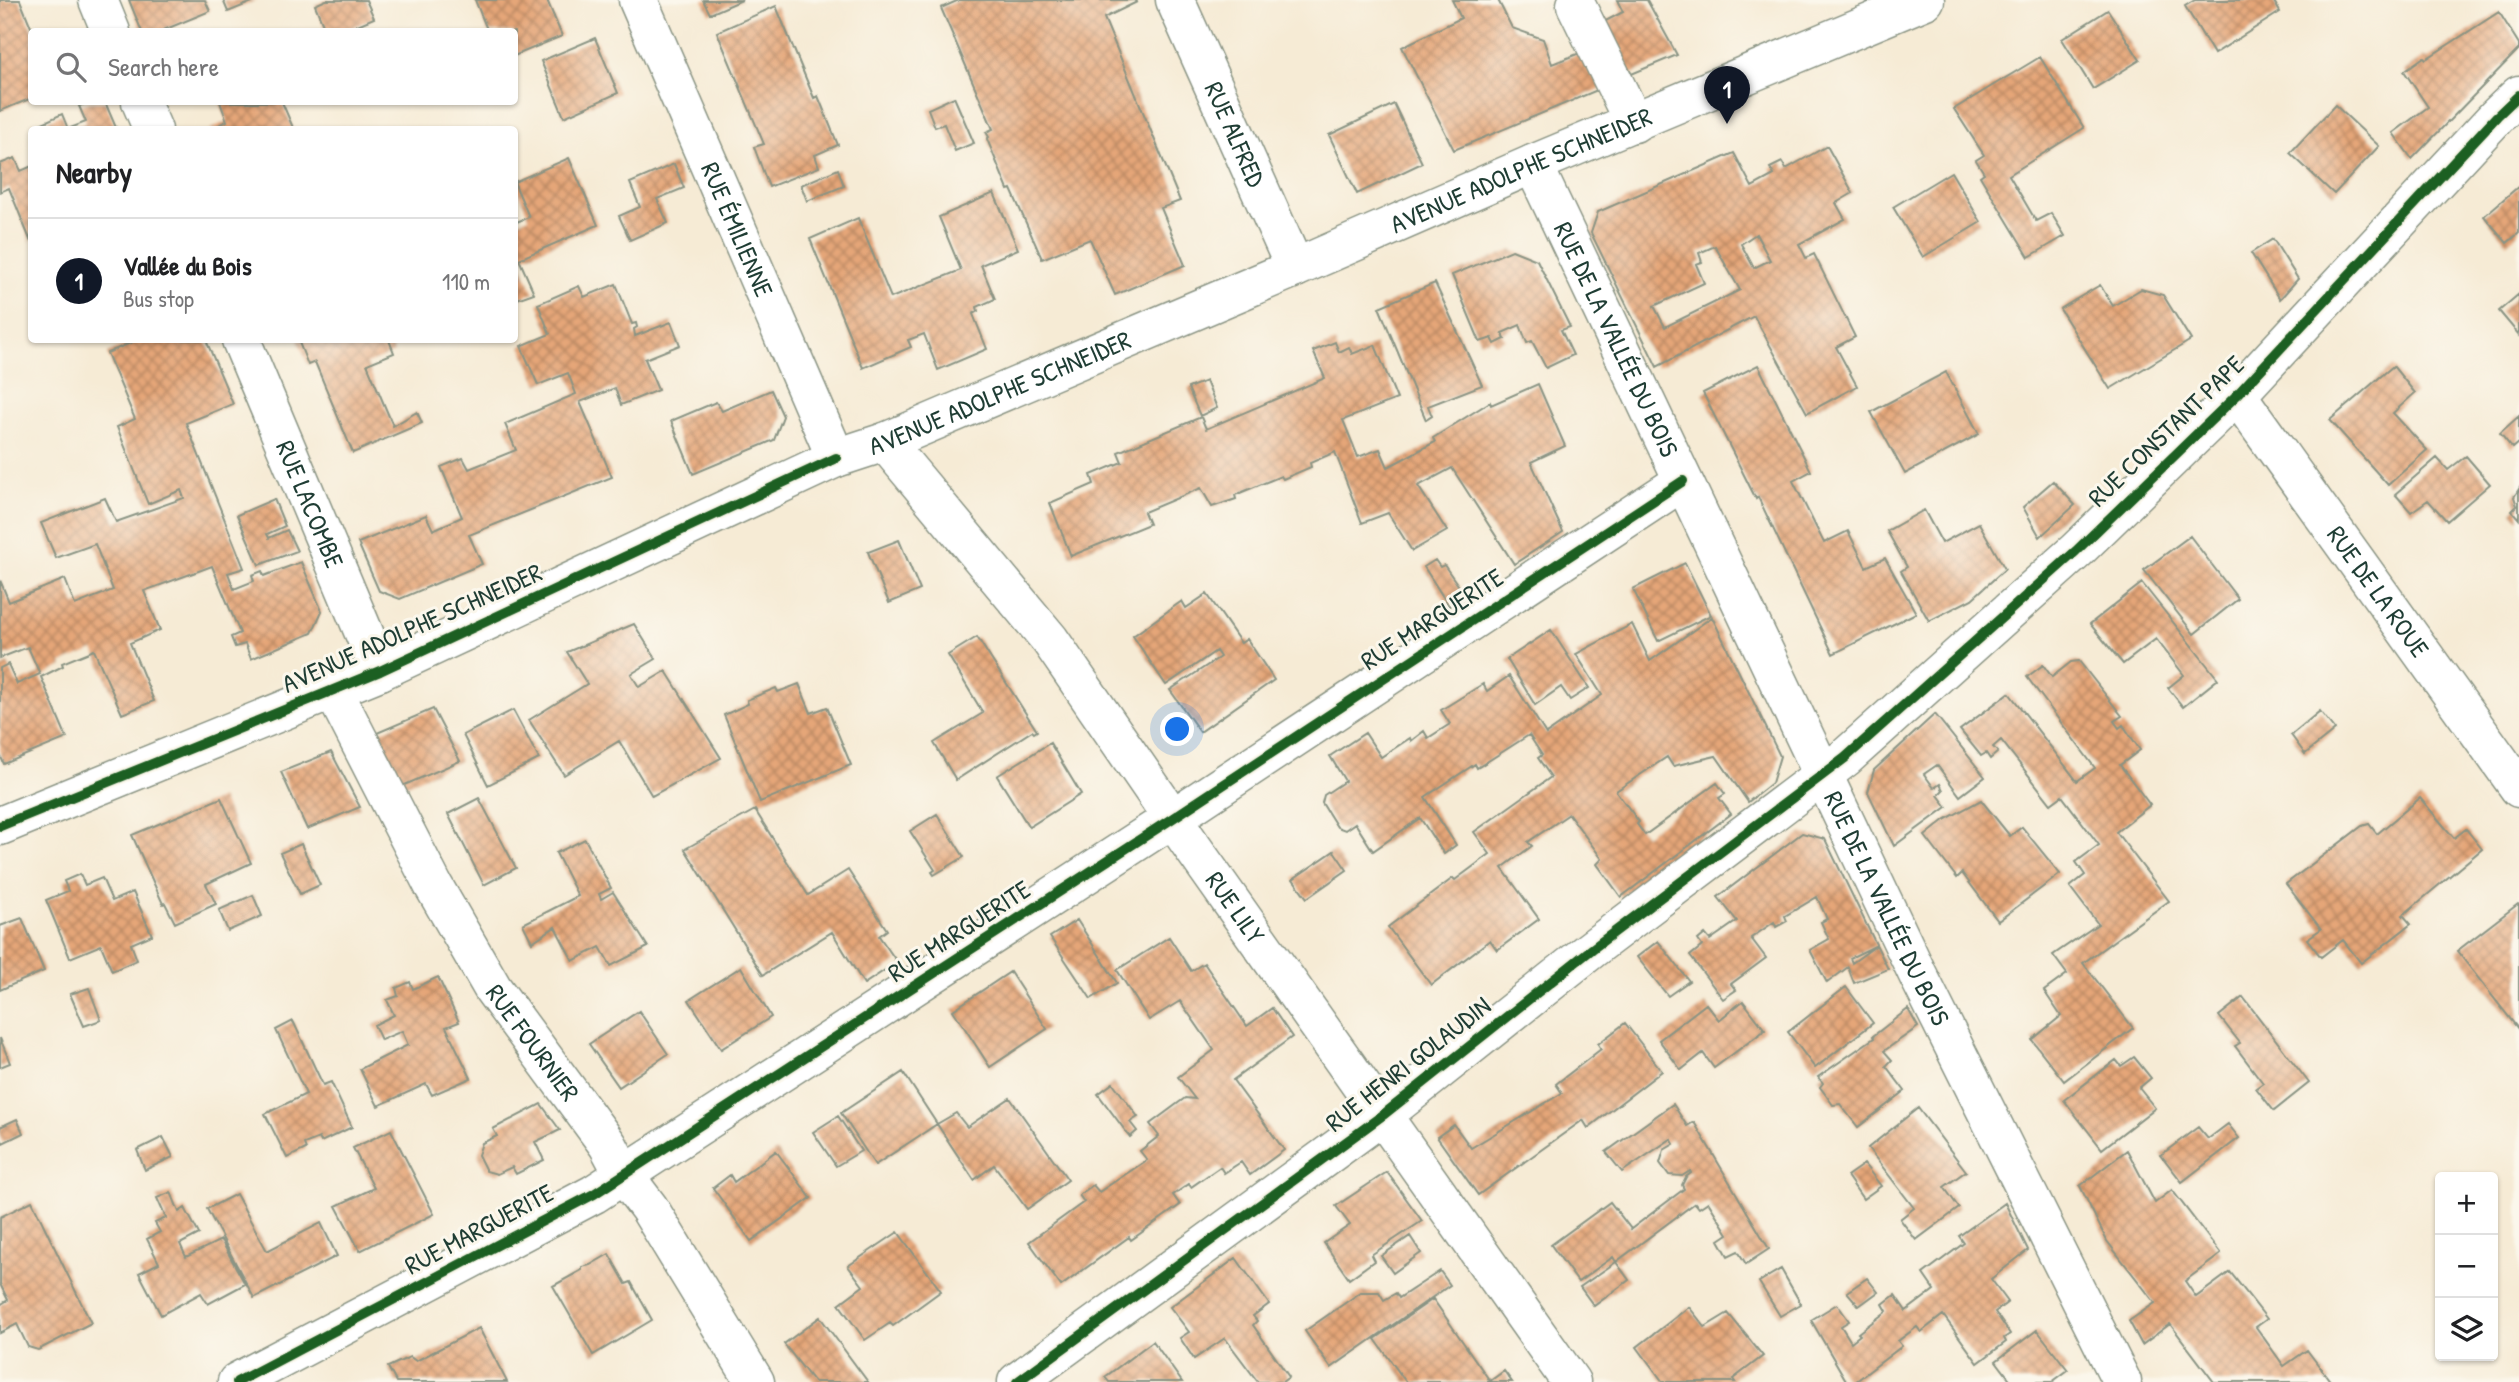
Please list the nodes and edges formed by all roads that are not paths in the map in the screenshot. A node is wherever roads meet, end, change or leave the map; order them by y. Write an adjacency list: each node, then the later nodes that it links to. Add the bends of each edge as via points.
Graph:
1 (98, 0): 6 (street)
2 (638, 0): 16 (street, RUE ÉMILIENNE)
3 (1175, 0): 12 (street, RUE ALFRED)
4 (1925, 0): 9 (street, AVENUE ADOLPHE SCHNEIDER)
5 (1576, 5): 9 (street)
6 (109, 28)
7 (2519, 95): 14 (street, RUE CONSTANT PAPE)
8 (142, 105): 10 (street)
9 (1634, 123): 11 (street, AVENUE ADOLPHE SCHNEIDER)
10 (151, 126)
11 (1533, 164): 12 (street, AVENUE ADOLPHE SCHNEIDER); 17 (street, RUE DE LA VALLÉE DU BOIS)
12 (1295, 268): 15 (street, AVENUE ADOLPHE SCHNEIDER)
13 (242, 343): 18 (street, RUE LACOMBE)
14 (2237, 395): 20 (street, RUE CONSTANT PAPE, via 2076,551); 21 (street, RUE DE LA ROUE)
15 (885, 442): 16 (street, AVENUE ADOLPHE SCHNEIDER); 22 (street, RUE LILY, via 1050,640)
16 (836, 458): 18 (street, AVENUE ADOLPHE SCHNEIDER)
17 (1683, 481): 20 (street, RUE DE LA VALLÉE DU BOIS); 22 (street, RUE MARGUERITE)
18 (380, 671): 19 (street, AVENUE ADOLPHE SCHNEIDER)
19 (333, 690): 23 (street, AVENUE ADOLPHE SCHNEIDER); 25 (street, RUE FOURNIER, via 433,885 493,989 608,1145)
20 (1823, 776): 24 (street, RUE HENRI GOLAUDIN, via 1592,949); 30 (street, RUE DE LA VALLÉE DU BOIS)
21 (2519, 788)
22 (1173, 818): 24 (street, RUE LILY); 25 (street, RUE MARGUERITE)
23 (0, 826)
24 (1383, 1115): 28 (street, RUE HENRI GOLAUDIN); 29 (street, RUE LILY)
25 (624, 1175): 26 (street, RUE MARGUERITE); 27 (street, RUE FOURNIER)
26 (237, 1382)
27 (755, 1382)
28 (1017, 1382)
29 (1570, 1382)
30 (2122, 1382)

